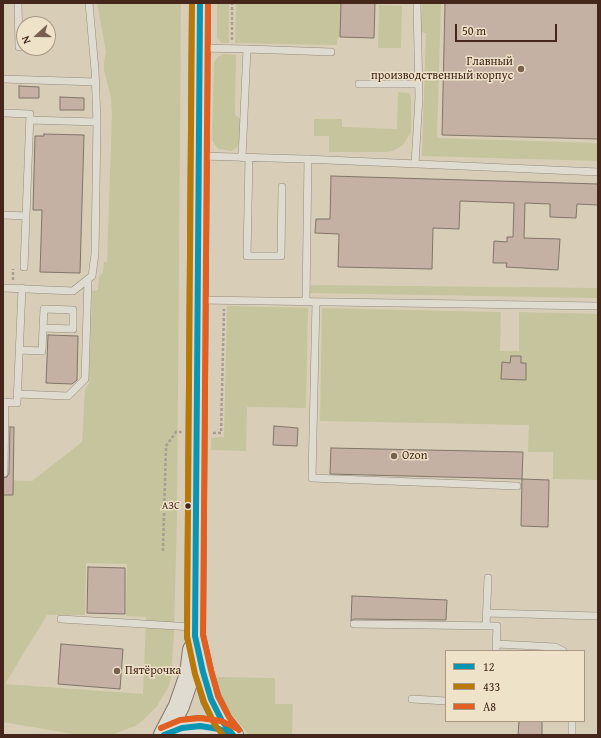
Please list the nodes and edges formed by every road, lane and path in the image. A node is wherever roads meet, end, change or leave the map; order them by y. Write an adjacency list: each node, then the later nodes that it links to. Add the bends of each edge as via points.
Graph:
1 (18, 3): 6 (lane)
2 (89, 3): 12 (lane)
3 (200, 3): 7 (main road)
4 (232, 3): 8 (path)
5 (417, 3): 14 (lane)
6 (18, 16)
7 (199, 48): 8 (lane); 18 (main road)
8 (232, 49): 9 (lane)
9 (248, 50): 10 (lane); 19 (lane)
10 (332, 52)
11 (3, 79): 12 (lane)
12 (96, 82): 17 (lane)
13 (359, 84): 14 (lane)
14 (417, 84): 21 (lane)
15 (3, 113): 16 (lane, via 30,114)
16 (30, 120): 17 (lane); 25 (lane)
17 (97, 122): 27 (lane, via 95,254 92,276)
18 (198, 156): 19 (lane); 30 (main road)
19 (245, 158): 20 (lane); 23 (lane, via 247,256 281,256)
20 (308, 160): 21 (lane); 31 (lane)
21 (415, 164): 22 (lane)
22 (598, 172)
23 (282, 187)
24 (3, 215): 25 (lane)
25 (26, 216): 26 (lane)
26 (24, 267)
27 (88, 279): 29 (lane, via 73,291); 36 (lane, via 85,379 68,396)
28 (3, 288): 29 (lane)
29 (22, 288): 35 (lane)
30 (197, 300): 31 (lane); 47 (main road)
31 (306, 301): 32 (lane)
32 (316, 302): 33 (lane); 40 (lane, via 312,478)
33 (598, 306)
34 (43, 328): 34 (lane, via 72,329 73,310 44,308); 35 (lane, via 42,351)
35 (19, 350): 36 (lane)
36 (17, 394): 37 (lane, via 17,403)
37 (4, 402): 38 (lane)
38 (4, 421): 39 (lane)
39 (4, 473)
40 (517, 486)
41 (488, 578): 42 (lane)
42 (486, 613): 43 (lane); 46 (lane)
43 (598, 616)
44 (61, 619): 47 (lane)
45 (354, 624): 46 (lane)
46 (486, 626): 48 (lane, via 497,626)
47 (195, 632): 53 (main road, via 190,674 179,706); 54 (main road, via 211,699 222,721)
48 (497, 648): 49 (lane, via 555,647)
49 (561, 650)
50 (412, 699): 51 (lane)
51 (445, 701)
52 (572, 722): 55 (lane)
53 (164, 735): 54 (main road, via 182,728 200,726 219,729)
54 (233, 735)
55 (572, 735)

